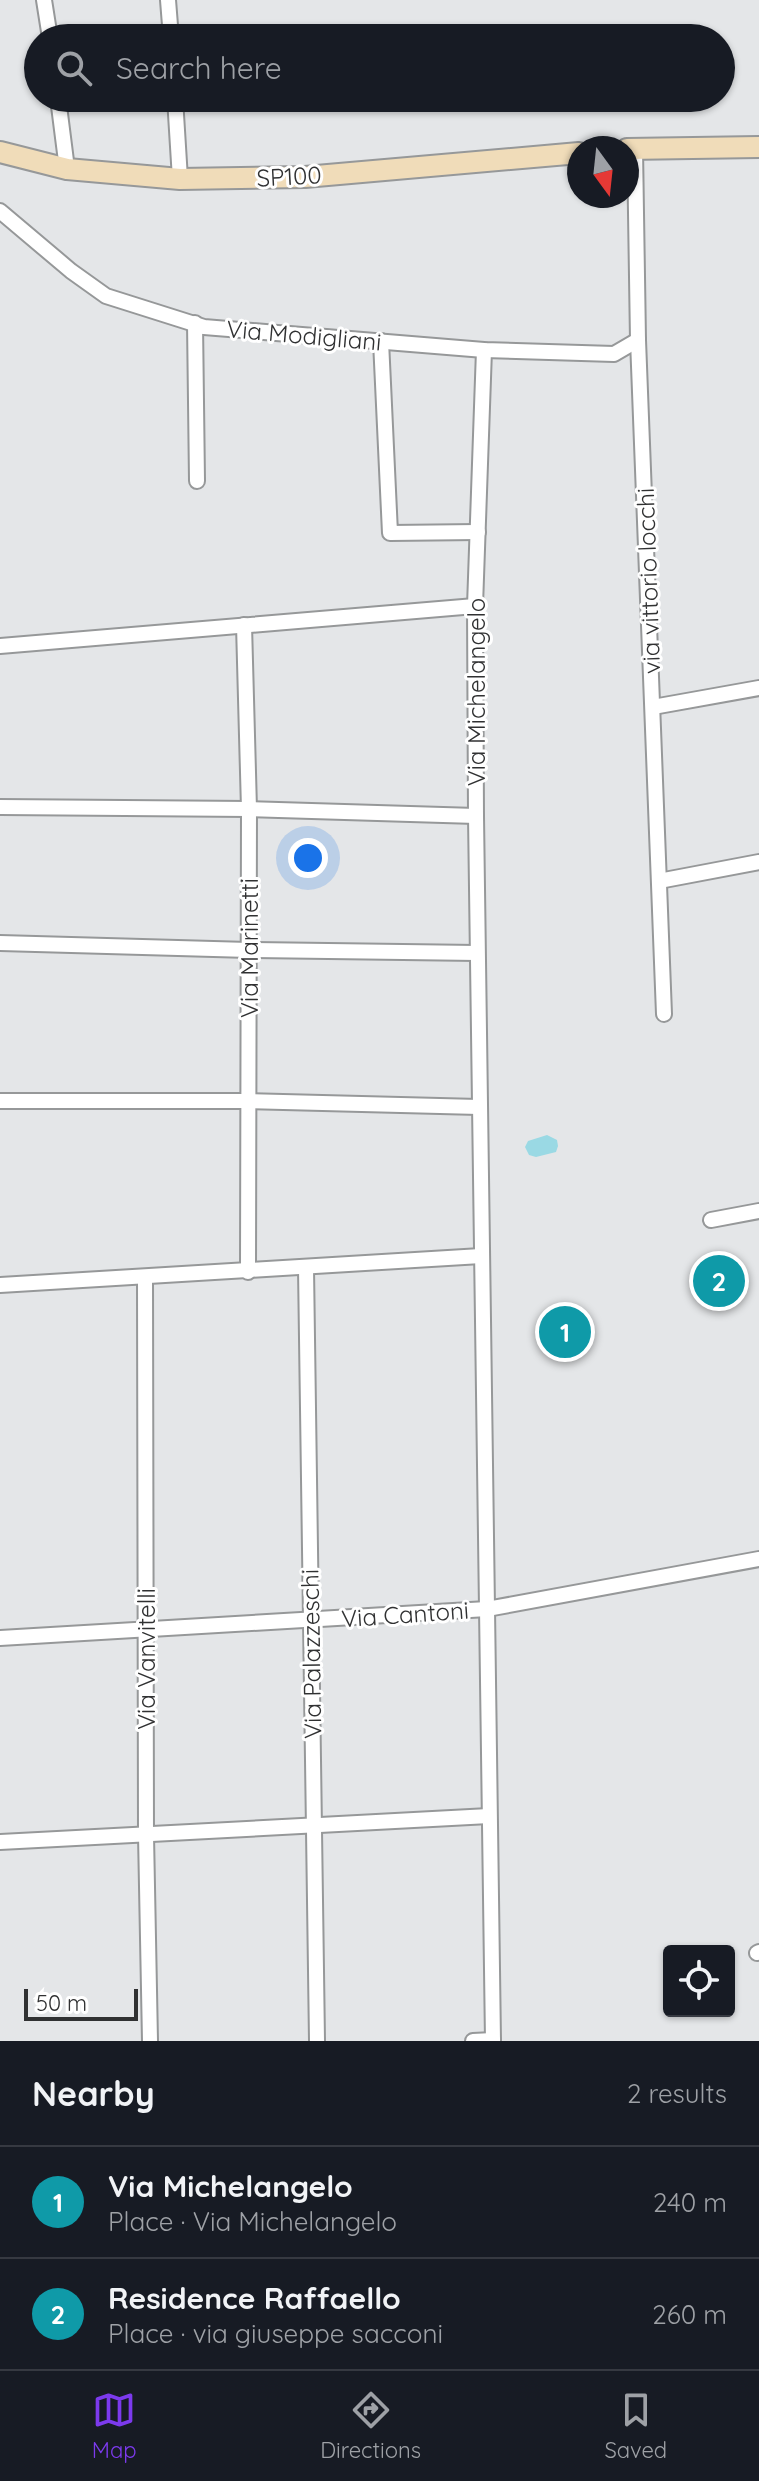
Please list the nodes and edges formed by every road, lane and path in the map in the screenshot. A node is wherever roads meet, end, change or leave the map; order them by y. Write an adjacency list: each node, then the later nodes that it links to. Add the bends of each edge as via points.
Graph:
1 (44, 0): 3 (street)
2 (168, 0): 4 (street)
3 (48, 24)
4 (170, 24)
5 (60, 112): 11 (street)
6 (176, 112): 12 (street)
7 (759, 147): 8 (main road)
8 (639, 149)
9 (0, 152): 11 (main road, SP100 / SP100)
10 (567, 154): 12 (main road, SP100 / SP100, via 305,177)
11 (67, 169): 12 (main road, SP100 / SP100)
12 (180, 179)
13 (633, 208): 16 (street, via vittorio locchi)
14 (0, 211): 15 (street, Via Modigliani, via 106,296)
15 (195, 323): 17 (street, Via Modigliani); 19 (street)
16 (638, 340): 18 (street, Via Modigliani, via 614,354); 25 (street, via vittorio locchi)
17 (381, 341): 18 (street, Via Modigliani); 20 (street, via 390,533)
18 (484, 350): 20 (street, Via Michelangelo)
19 (197, 481)
20 (478, 532): 21 (street, Via Michelangelo)
21 (475, 606): 22 (street); 28 (street, Via Michelangelo)
22 (244, 625): 23 (street); 27 (street, Via Marinetti)
23 (0, 646)
24 (759, 688): 25 (street)
25 (653, 707): 30 (street, via vittorio locchi)
26 (0, 807): 27 (street)
27 (249, 809): 28 (street); 32 (street, Via Marinetti)
28 (476, 816): 33 (street, Via Michelangelo)
29 (759, 862): 30 (street)
30 (659, 881): 34 (street, via vittorio locchi)
31 (0, 943): 32 (street)
32 (249, 950): 33 (street); 36 (street, Via Marinetti)
33 (477, 953): 37 (street, Via Michelangelo)
34 (664, 1014)
35 (0, 1101): 36 (street)
36 (248, 1101): 37 (street); 42 (street, Via Marinetti)
37 (479, 1107): 40 (street, Via Michelangelo)
38 (759, 1211): 39 (street)
39 (711, 1220)
40 (481, 1256): 41 (street); 46 (street, Via Michelangelo)
41 (306, 1268): 42 (street); 47 (street, Via Palazzeschi)
42 (248, 1272): 43 (street)
43 (145, 1277): 44 (street); 48 (street, Via Vanvitelli)
44 (0, 1285)
45 (759, 1559): 46 (street, Via Cantoni)
46 (487, 1609): 47 (street, Via Cantoni); 50 (street, Via Michelangelo)
47 (310, 1620): 48 (street, Via Cantoni); 51 (street, Via Palazzeschi)
48 (146, 1631): 49 (street, Via Cantoni); 52 (street, Via Vanvitelli)
49 (0, 1638)
50 (489, 1816): 51 (street); 57 (street, Via Michelangelo)
51 (314, 1827): 52 (street); 55 (street, Via Palazzeschi)
52 (146, 1835): 53 (street); 54 (street, Via Vanvitelli)
53 (0, 1842)
54 (150, 2041)
55 (317, 2041)
56 (473, 2041): 57 (street)
57 (493, 2041)

